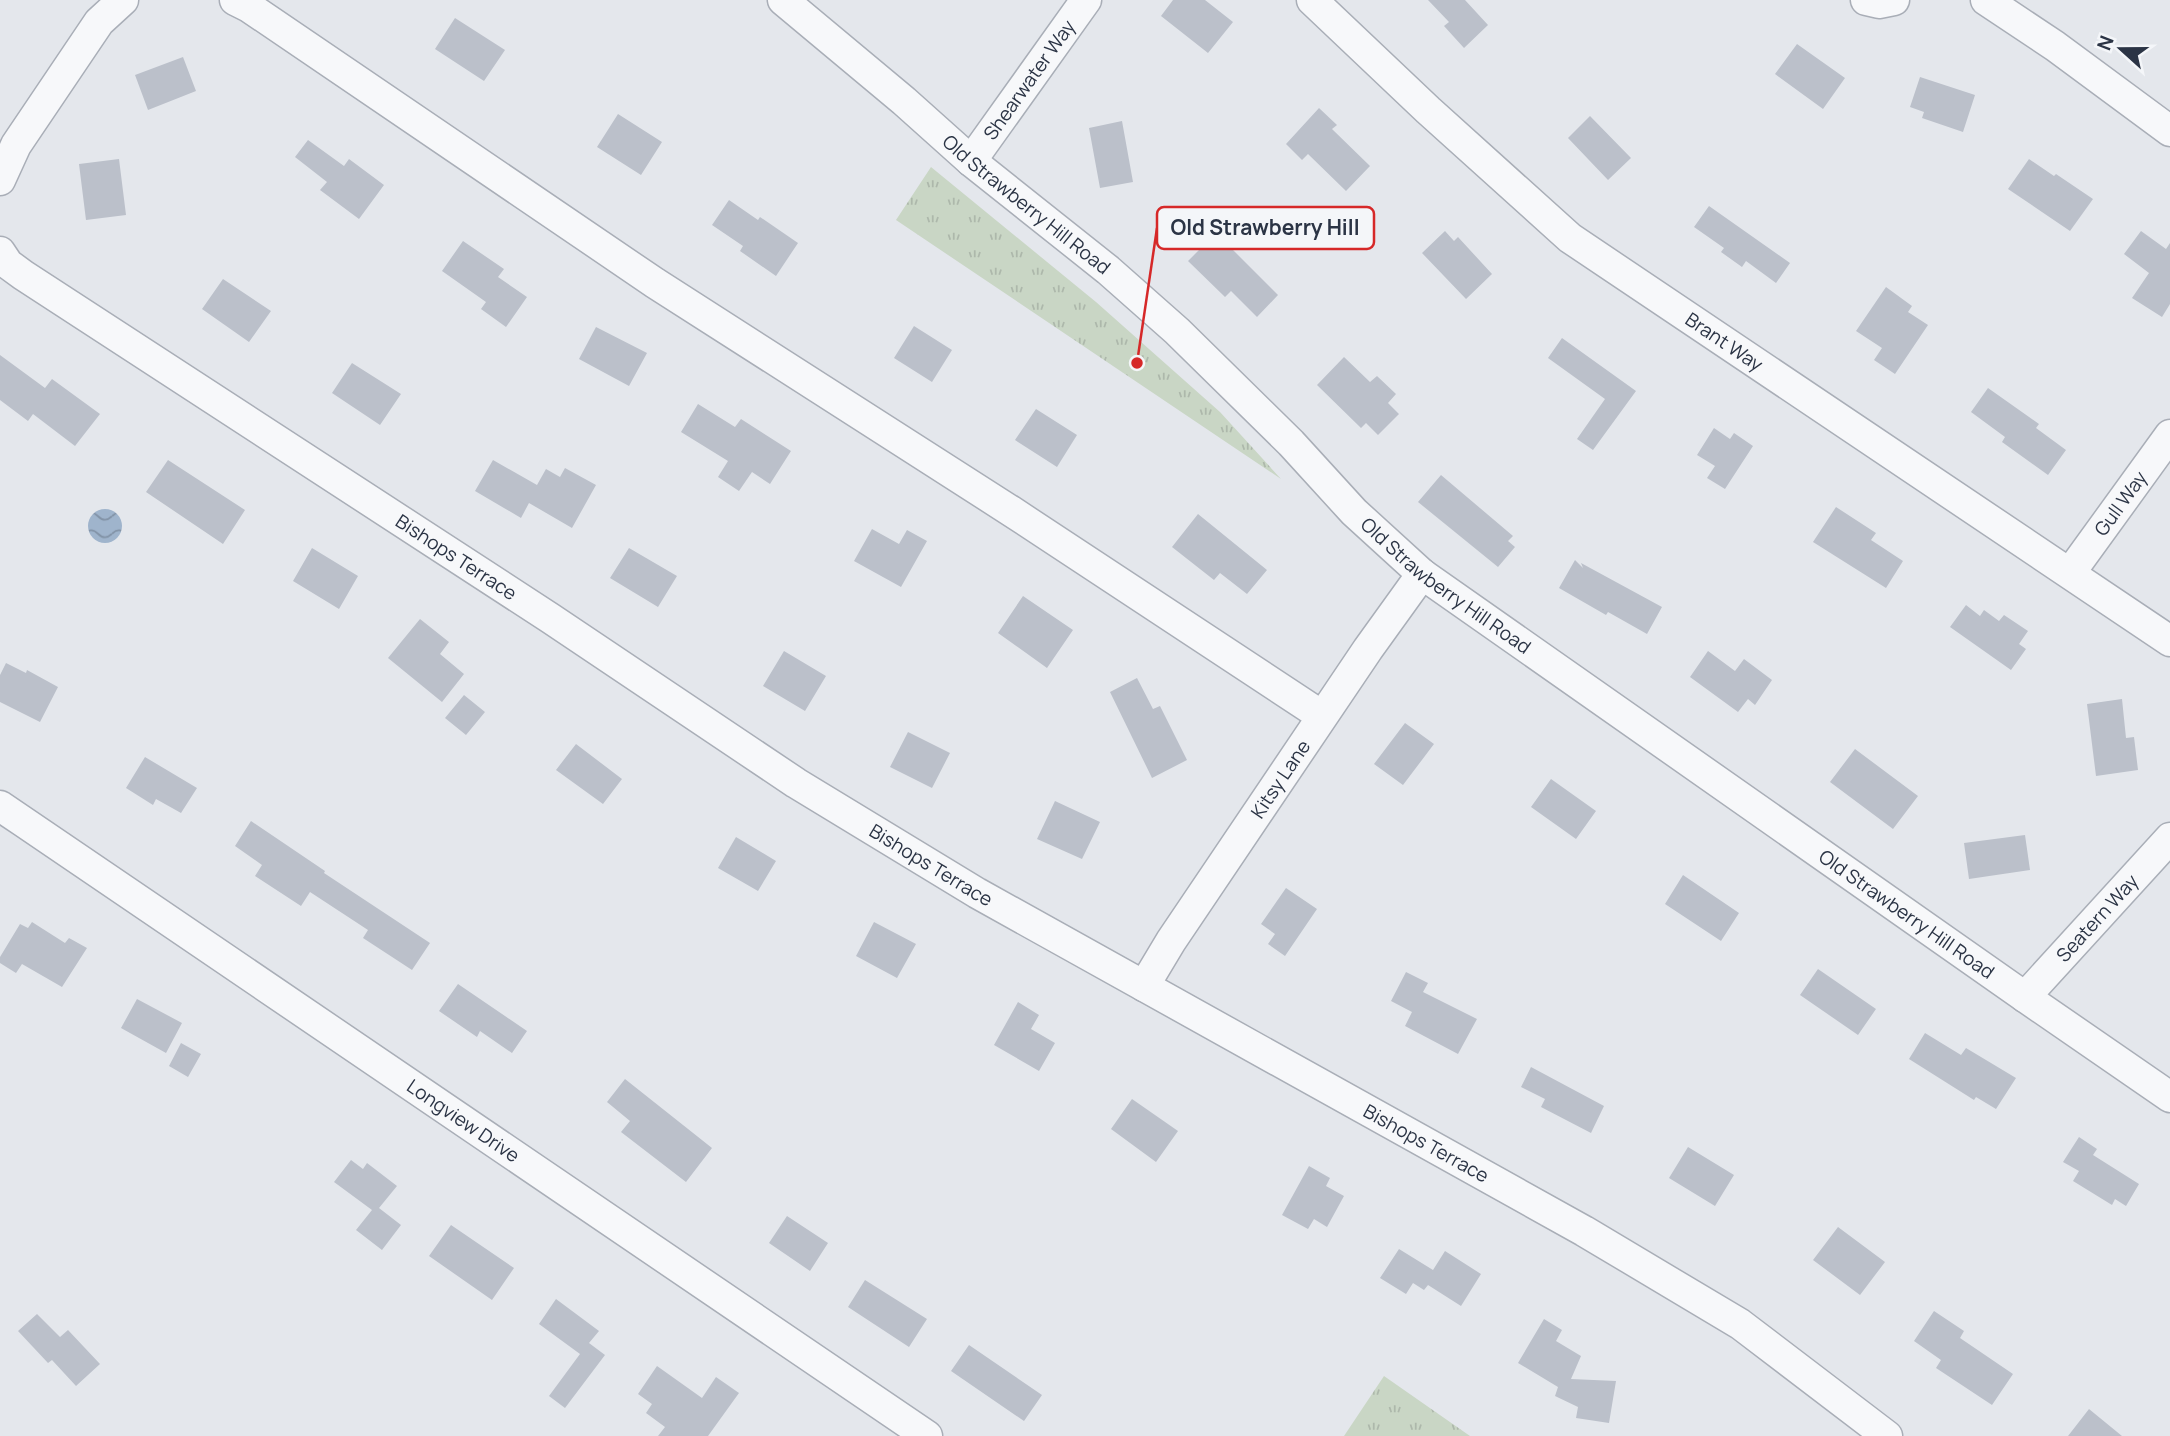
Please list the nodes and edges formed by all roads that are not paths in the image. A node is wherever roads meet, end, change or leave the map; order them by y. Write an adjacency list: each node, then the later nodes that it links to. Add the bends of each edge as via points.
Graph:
1 (122, 0): 11 (street, via 99,22 16,145)
2 (235, 0): 17 (street, via 655,283)
3 (783, 0): 10 (street, Old Strawberry Hill Road)
4 (1086, 0): 10 (street, Shearwater Way)
5 (1312, 0): 14 (street, Brant Way, via 1570,239)
6 (1866, 0): 7 (street)
7 (1894, 0)
8 (1986, 0): 9 (street)
9 (2170, 131)
10 (971, 161): 15 (street, Old Strawberry Hill Road, via 1177,331 1354,512)
11 (0, 180)
12 (0, 252): 20 (street, Bishops Terrace, via 23,275 796,783 977,893)
13 (2170, 435): 14 (street, Gull Way)
14 (2070, 573): 16 (street, Brant Way)
15 (1422, 574): 17 (street, Kitsy Lane); 21 (street, Old Strawberry Hill Road)
16 (2170, 641)
17 (1322, 716): 20 (street, Kitsy Lane)
18 (0, 806): 23 (street, Longview Drive)
19 (2170, 838): 21 (street, Seatern Way)
20 (1144, 986): 24 (street, Bishops Terrace, via 1584,1231 1740,1324)
21 (2025, 997): 22 (street, Old Strawberry Hill Road)
22 (2170, 1097)
23 (927, 1436)
24 (1887, 1436)

